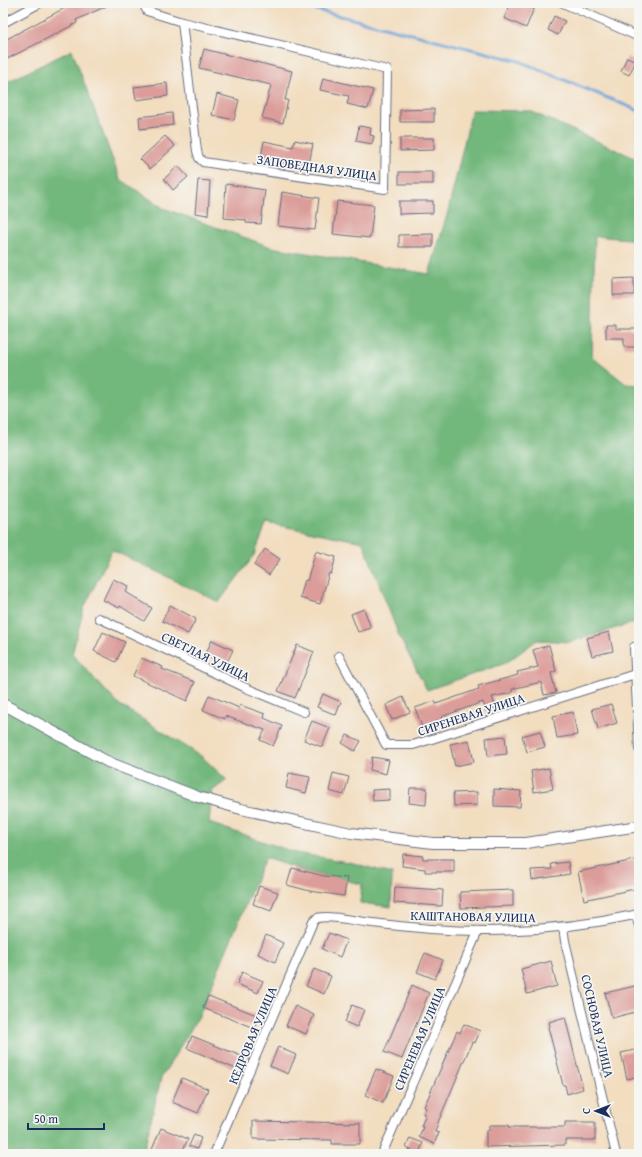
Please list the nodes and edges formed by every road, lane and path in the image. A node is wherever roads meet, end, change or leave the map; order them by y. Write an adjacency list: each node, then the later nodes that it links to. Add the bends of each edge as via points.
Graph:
1 (40, 3): 5 (street)
2 (143, 3): 4 (street, ЗАПОВЕДНАЯ УЛИЦА, via 146,11)
3 (563, 3): 6 (street)
4 (182, 22): 4 (street, ЗАПОВЕДНАЯ УЛИЦА, via 197,151 204,162 385,188 387,70)
5 (3, 23)
6 (639, 37)
7 (100, 618): 12 (street, СВЕТЛАЯ УЛИЦА, via 246,688)
8 (634, 647): 10 (street)
9 (339, 656): 10 (street, СИРЕНЕВАЯ УЛИЦА, via 386,744 413,745)
10 (635, 674): 13 (street)
11 (3, 704): 14 (street, via 108,762 198,797 352,833 433,843 526,843)
12 (304, 712)
13 (639, 749)
14 (639, 826)
15 (638, 915): 17 (street); 18 (street, КАШТАНОВАЯ УЛИЦА)
16 (311, 926): 19 (street, КАШТАНОВАЯ УЛИЦА, via 317,918 322,917 398,926); 20 (street, КЕДРОВАЯ УЛИЦА)
17 (639, 926)
18 (563, 927): 19 (street, КАШТАНОВАЯ УЛИЦА); 22 (street, СОСНОВАЯ УЛИЦА)
19 (478, 931): 21 (street, СИРЕНЕВАЯ УЛИЦА)
20 (214, 1154)
21 (382, 1154)
22 (616, 1154)

